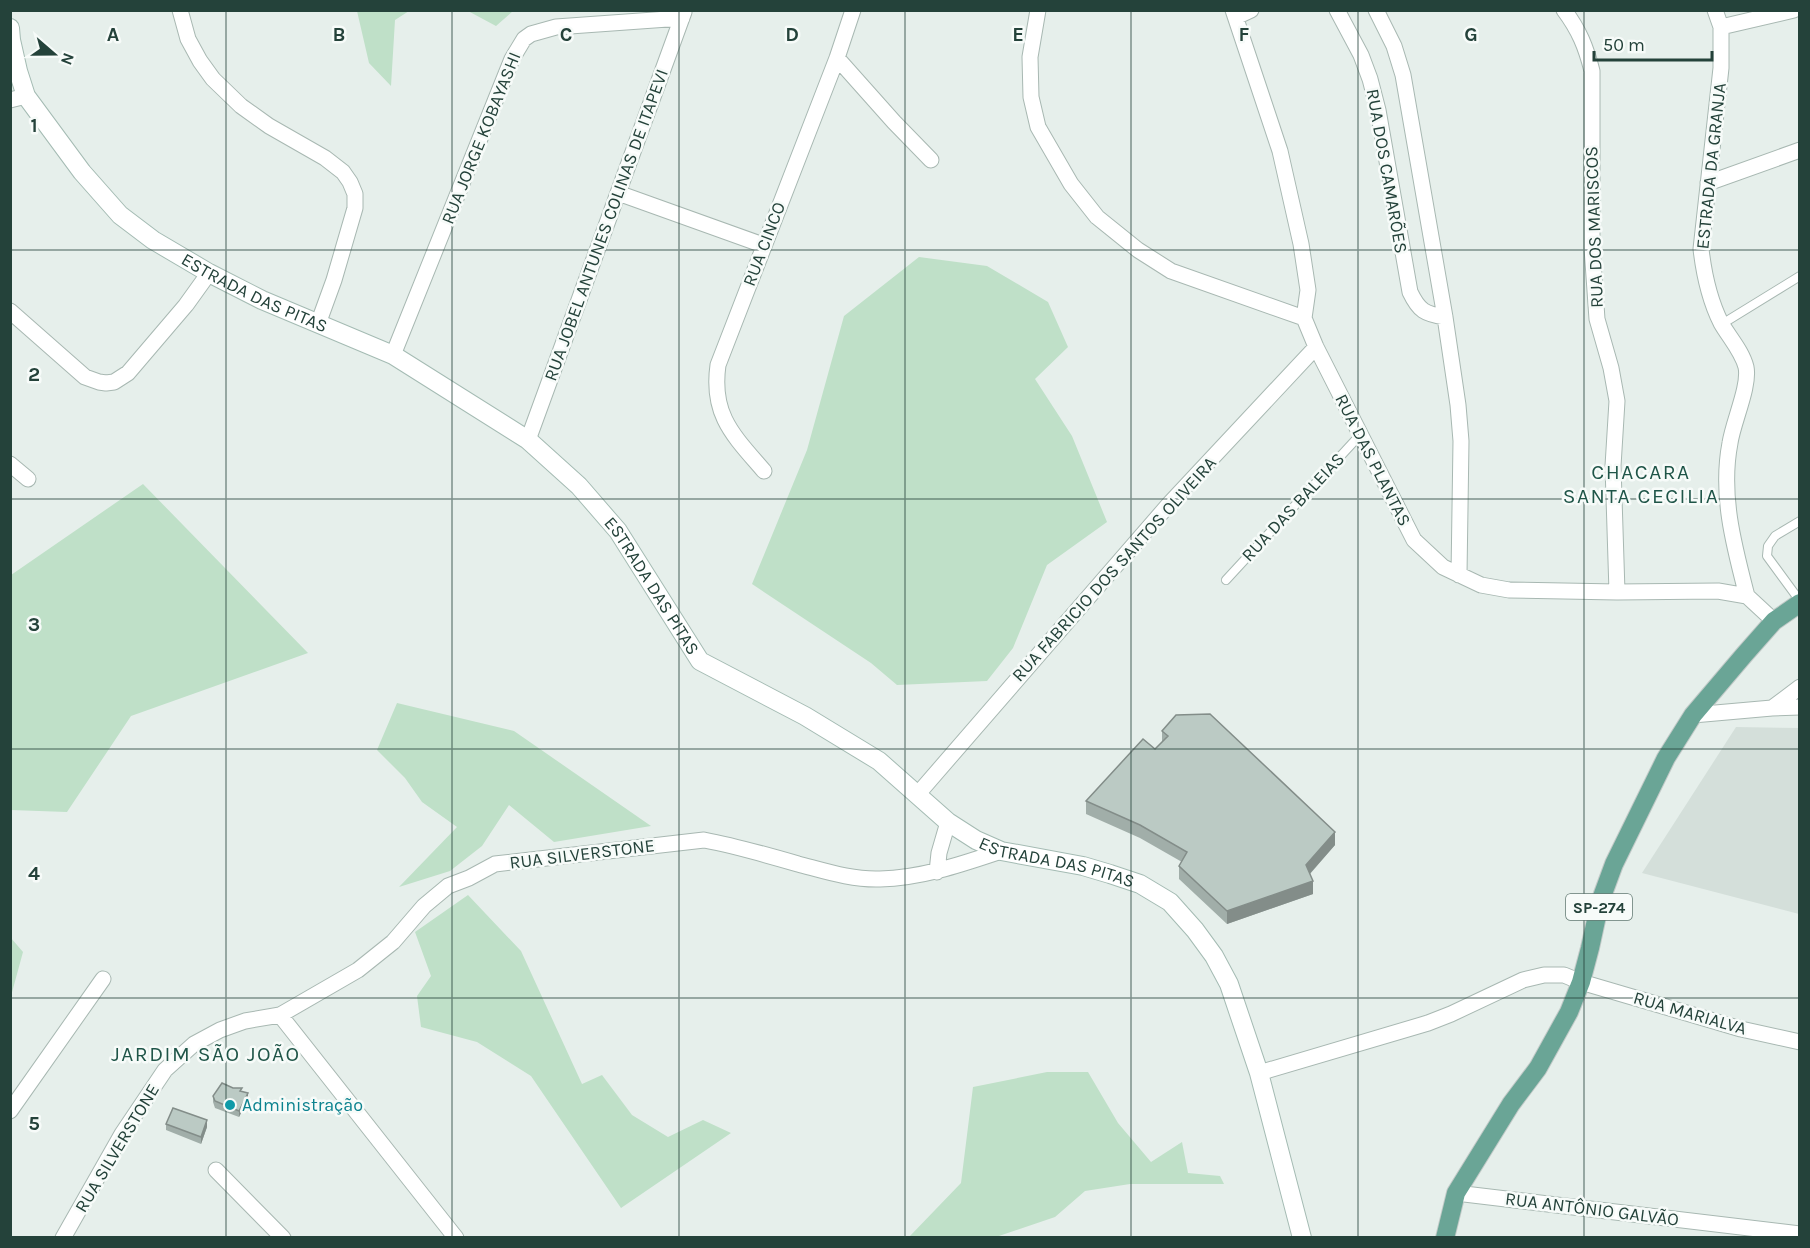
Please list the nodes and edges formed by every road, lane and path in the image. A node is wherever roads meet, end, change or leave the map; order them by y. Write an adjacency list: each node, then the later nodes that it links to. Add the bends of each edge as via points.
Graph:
1 (180, 10): 26 (street, via 188,39 213,79 241,106 343,172 356,194 334,280)
2 (853, 10): 14 (street, RUA CINCO)
3 (1038, 10): 25 (street, via 1030,57 1031,97 1038,127 1071,184 1096,217 1171,271)
4 (1251, 10): 11 (street)
5 (1337, 10): 24 (street, RUA DOS CAMARÕES, via 1370,79 1410,292 1428,314)
6 (1376, 10): 24 (street, RUA DOS CAMARÕES, via 1404,75)
7 (1564, 10): 38 (street, RUA DOS MARISCOS, via 1586,46 1592,71 1592,248 1597,319 1617,401 1613,466)
8 (1715, 10): 12 (street, ESTRADA DA GRANJA)
9 (1794, 10): 12 (street)
10 (683, 14): 19 (street, RUA JOBEL ANTUNES COLINAS DE ITAPEVI); 29 (street, RUA JORGE KOBAYASHI, via 556,27 524,39 512,59)
11 (1235, 14): 25 (street, RUA DAS PLANTAS, via 1280,151 1301,243 1308,290)
12 (1721, 27): 18 (street, ESTRADA DA GRANJA, via 1721,68)
13 (10, 28): 15 (street, ESTRADA DAS PITAS, via 18,70)
14 (837, 58): 17 (street); 20 (street, RUA CINCO)
15 (18, 98): 21 (street, ESTRADA DAS PITAS, via 120,215)
16 (1800, 150): 18 (street)
17 (931, 160)
18 (1708, 183): 27 (street, ESTRADA DA GRANJA, via 1701,249 1710,298)
19 (618, 193): 20 (street); 31 (street, RUA JOBEL ANTUNES COLINAS DE ITAPEVI)
20 (763, 245): 33 (street, RUA CINCO, via 718,365 715,385 719,407 734,436)
21 (208, 273): 23 (street, via 128,373 114,381 99,382 85,377); 26 (street, ESTRADA DAS PITAS)
22 (1800, 276): 27 (lane)
23 (10, 311)
24 (1445, 317): 36 (street, RUA DOS CAMARÕES, via 1461,441)
25 (1304, 318): 28 (street, RUA DAS PLANTAS)
26 (318, 324): 29 (street, ESTRADA DAS PITAS)
27 (1722, 324): 39 (street, ESTRADA DA GRANJA, via 1746,368 1729,444 1727,490 1731,531)
28 (1316, 347): 30 (street, RUA DAS PLANTAS); 46 (street, RUA FABRICIO DOS SANTOS OLIVEIRA, via 1170,503)
29 (393, 355): 31 (street, ESTRADA DAS PITAS)
30 (1360, 435): 36 (street, RUA DAS PLANTAS, via 1414,540 1443,567); 37 (lane, RUA DAS BALEIAS)
31 (528, 440): 46 (street, ESTRADA DAS PITAS, via 579,486 618,531 700,661 805,716 879,761)
32 (10, 464): 34 (street)
33 (764, 471)
34 (28, 479)
35 (1800, 521): 40 (lane, via 1775,536 1767,556)
36 (1459, 575): 38 (street, RUA DAS PLANTAS, via 1481,585 1509,590)
37 (1226, 580)
38 (1617, 592): 39 (street, RUA DAS PLANTAS, via 1718,591)
39 (1747, 596): 41 (street)
40 (1800, 602): 41 (main road, SP-274)
41 (1774, 621): 45 (main road, SP-274)
42 (1800, 687): 44 (street)
43 (1800, 707): 44 (street)
44 (1773, 708): 45 (street)
45 (1693, 715): 51 (main road, SP-274, via 1666,758 1614,864 1600,902)
46 (917, 795): 47 (street, ESTRADA DAS PITAS)
47 (948, 822): 48 (street, ESTRADA DAS PITAS); 49 (street)
48 (1001, 851): 49 (street, RUA SILVERSTONE); 54 (street, ESTRADA DAS PITAS, via 1083,866 1140,884 1170,902 1214,956 1229,984)
49 (937, 872): 52 (street, RUA SILVERSTONE, via 856,878 704,840 495,864 448,886 376,957)
50 (103, 979): 55 (street)
51 (1581, 982): 53 (street, RUA MARIALVA, via 1741,1029); 54 (street, RUA MARIALVA, via 1564,975 1523,980 1428,1023); 57 (main road, SP-274, via 1539,1068 1511,1104)
52 (279, 1015): 59 (street, RUA SILVERSTONE, via 220,1030 194,1044 165,1070 122,1134); 61 (street)
53 (1800, 1042)
54 (1259, 1073): 62 (street, ESTRADA DAS PITAS)
55 (10, 1111)
56 (216, 1170): 60 (street)
57 (1456, 1193): 58 (street, RUA ANTÔNIO GALVÃO); 63 (main road, SP-274)
58 (1800, 1234)
59 (63, 1238)
60 (283, 1238)
61 (456, 1238)
62 (1302, 1238)
63 (1444, 1238)

